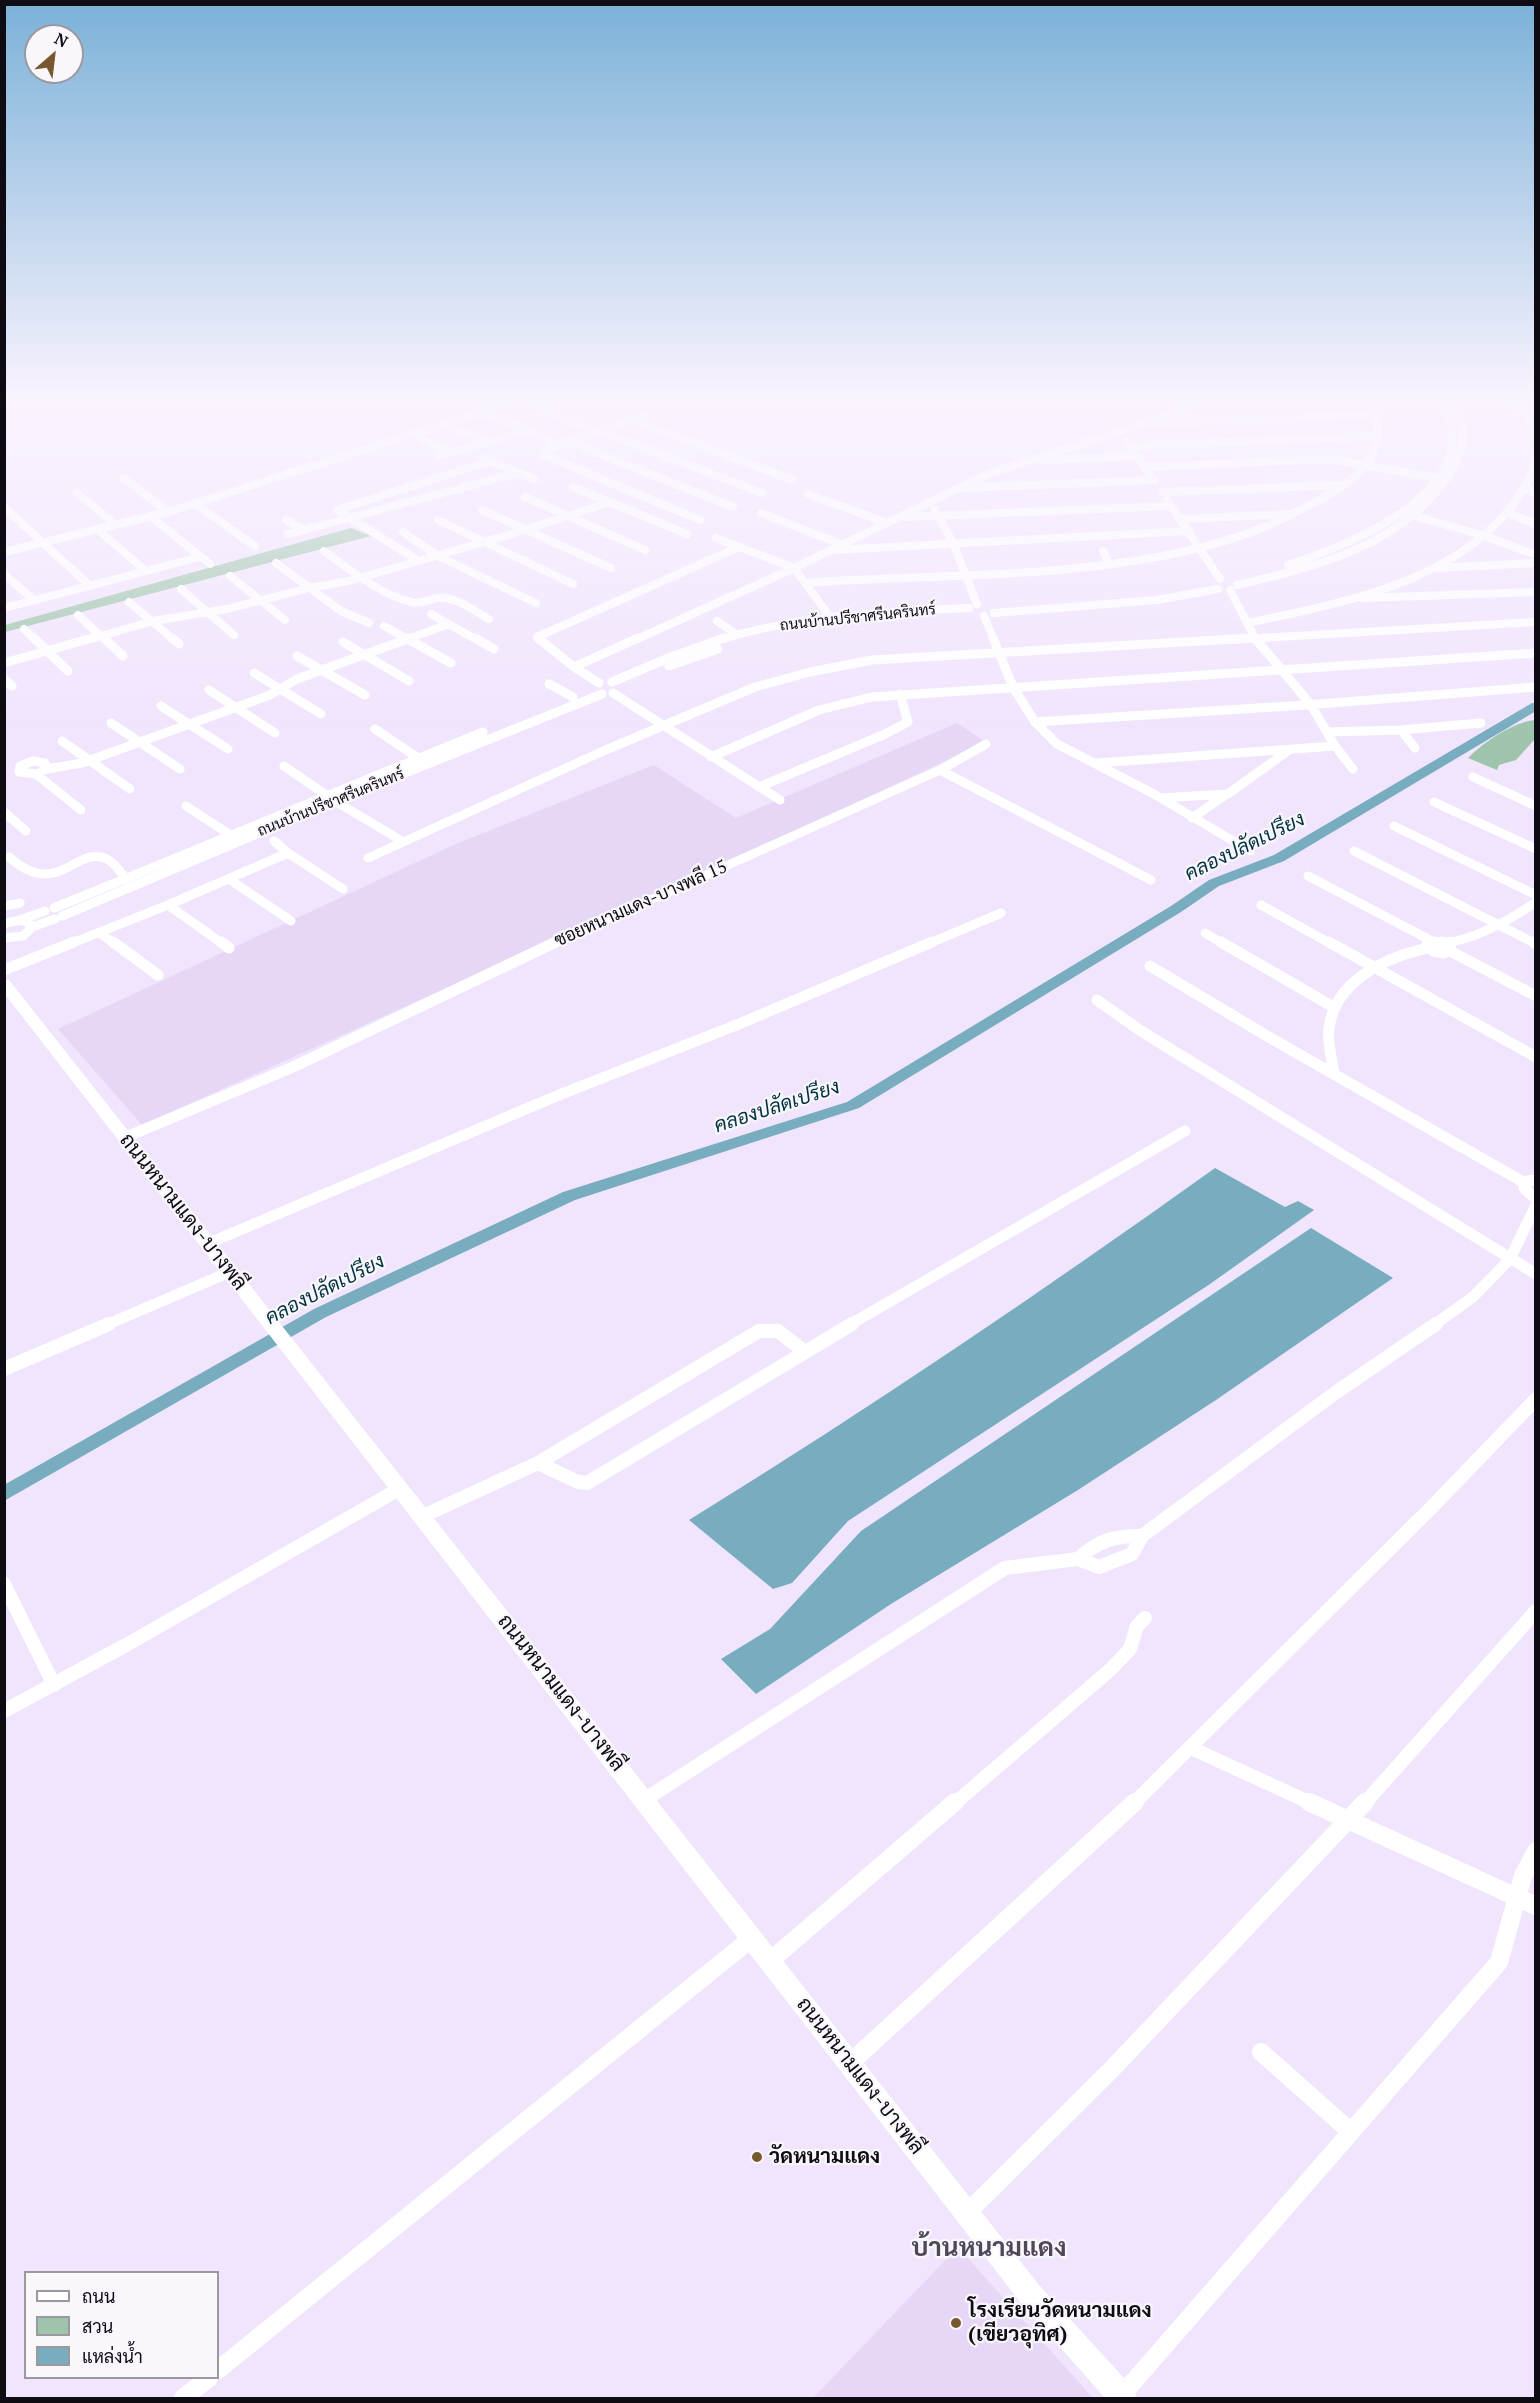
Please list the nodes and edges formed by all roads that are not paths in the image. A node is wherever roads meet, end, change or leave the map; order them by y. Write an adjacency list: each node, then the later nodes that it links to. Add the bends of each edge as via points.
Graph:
1 (96, 508): 38 (street)
2 (163, 508): 22 (street)
3 (181, 508): 22 (street)
4 (201, 508): 54 (street)
5 (343, 508): 32 (street, via 337,510)
6 (386, 508): 32 (street)
7 (550, 508): 30 (street)
8 (594, 508): 30 (street)
9 (626, 508): 46 (street)
10 (672, 508): 36 (street)
11 (847, 508): 37 (street)
12 (917, 508): 31 (street)
13 (934, 508): 29 (street)
14 (1121, 508): 29 (street)
15 (1172, 508): 33 (street)
16 (1307, 508): 25 (street)
17 (1405, 508): 23 (street, ถนนบ้านปรีชาศรีนครินทร์)
18 (1422, 508): 27 (street, ถนนบ้านปรีชาศรีนครินทร์)
19 (1511, 508): 26 (street)
20 (6, 510): 51 (street)
21 (482, 510): 42 (street)
22 (168, 512): 28 (street)
23 (1401, 512): 27 (street); 79 (street, ถนนบ้านปรีชาศรีนครินทร์, via 1319,554)
24 (760, 513): 53 (street)
25 (1299, 513): 33 (street); 57 (street)
26 (1508, 513): 39 (street); 48 (street)
27 (1413, 515): 48 (street); 84 (street, ถนนบ้านปรีชาศรีนครินทร์, via 1332,559)
28 (150, 516): 38 (street); 65 (street)
29 (938, 516): 31 (street); 52 (street)
30 (569, 517): 42 (street); 58 (street)
31 (900, 517): 37 (street)
32 (349, 518): 41 (street); 66 (street)
33 (1180, 519): 43 (street)
34 (286, 520): 41 (street)
35 (438, 520): 50 (street)
36 (700, 520)
37 (887, 523): 47 (street)
38 (115, 524): 40 (street)
39 (1536, 524)
40 (97, 529): 51 (street); 74 (street)
41 (304, 530): 45 (street)
42 (528, 530): 50 (street); 71 (street)
43 (1189, 531): 52 (street); 57 (street)
44 (403, 532): 64 (street)
45 (288, 534)
46 (687, 534)
47 (863, 534): 53 (street); 56 (street, via 882,540)
48 (1482, 535): 63 (street); 73 (street)
49 (716, 538): 55 (street)
50 (484, 542): 64 (street); 81 (street)
51 (41, 543): 62 (street); 82 (street)
52 (953, 543): 56 (street); 75 (street)
53 (841, 544): 59 (street)
54 (255, 546)
55 (739, 547): 72 (street); 125 (street, via 537,637)
56 (885, 547): 59 (street)
57 (1199, 547): 68 (street); 79 (street)
58 (645, 550)
59 (830, 550): 72 (street)
60 (324, 551): 78 (street)
61 (1102, 551): 68 (street)
62 (4, 552)
63 (1536, 555)
64 (438, 556): 66 (street); 92 (street)
65 (200, 557): 70 (street); 74 (street)
66 (419, 561): 78 (street)
67 (276, 562): 85 (street)
68 (1108, 562): 75 (street)
69 (1536, 563): 73 (street)
70 (210, 564)
71 (611, 568)
72 (794, 568): 80 (street); 125 (street)
73 (1432, 568): 88 (street)
74 (146, 571): 82 (street)
75 (964, 573): 80 (street); 94 (street)
76 (4, 574): 89 (street)
77 (230, 576): 90 (street)
78 (361, 577): 85 (street); 99 (street, via 412,602 447,599)
79 (1224, 579): 83 (street, ถนนบ้านปรีชาศรีนครินทร์); 84 (street)
80 (805, 584): 98 (street)
81 (573, 585)
82 (90, 586): 89 (street)
83 (1214, 586): 84 (street, ถนนบ้านปรีชาศรีนครินทร์); 94 (street, ถนนบ้านปรีชาศรีนครินทร์, via 1158,600)
84 (1233, 587): 105 (street)
85 (309, 588): 90 (street); 104 (street, via 346,614)
86 (181, 589): 95 (street)
87 (1536, 592): 88 (street)
88 (1355, 597): 105 (street)
89 (34, 600): 93 (street)
90 (262, 600): 95 (street); 100 (street)
91 (129, 602): 101 (street)
92 (536, 603)
93 (4, 608)
94 (981, 608): 98 (street, ถนนบ้านปรีชาศรีนครินทร์); 118 (street, ถนนบ้านปรีชาศรีนครินทร์); 135 (street, ถนนบ้านปรีชาศรีนครินทร์, via 778,632 720,648)
95 (208, 612): 101 (street); 110 (street)
96 (431, 614): 106 (street)
97 (78, 615): 109 (street)
98 (830, 617): 111 (street, ถนนบ้านปรีชาศรีนครินทร์)
99 (489, 619)
100 (285, 620)
101 (153, 621): 109 (street); 115 (street)
102 (717, 621): 111 (street)
103 (1536, 622): 112 (street)
104 (369, 623)
105 (1247, 623): 112 (street)
106 (449, 624): 113 (street); 116 (street)
107 (384, 626): 113 (street)
108 (24, 629): 117 (street)
109 (99, 635): 117 (street); 121 (street)
110 (234, 635)
111 (737, 635): 135 (street, ถนนบ้านปรีชาศรีนครินทร์, via 687,650)
112 (1255, 638): 118 (street); 128 (street)
113 (409, 639): 120 (street); 124 (street)
114 (344, 642): 120 (street)
115 (179, 644)
116 (494, 649)
117 (48, 650): 123 (street); 127 (street)
118 (1000, 652): 136 (street); 152 (street, via 872,660 810,672 755,687)
119 (1536, 653): 128 (street)
120 (364, 655): 126 (street); 131 (street)
121 (123, 656)
122 (297, 656): 126 (street)
123 (4, 663)
124 (451, 663)
125 (574, 667): 134 (street)
126 (321, 670): 138 (street); 142 (street)
127 (68, 671)
128 (1283, 671): 136 (street); 144 (street)
129 (254, 673): 138 (street)
130 (4, 679): 133 (street)
131 (409, 681)
132 (549, 684): 143 (street)
133 (12, 686)
134 (596, 686): 135 (street, ถนนบ้านปรีชาศรีนครินทร์); 140 (street); 143 (street, ถนนบ้านปรีชาศรีนครินทร์)
135 (615, 687): 140 (street, ถนนบ้านปรีชาศรีนครินทร์); 152 (street)
136 (1013, 687): 141 (street); 148 (street)
137 (1536, 687): 144 (street)
138 (281, 689): 146 (street); 147 (street)
139 (209, 690): 146 (street)
140 (602, 694): 168 (street, ถนนบ้านปรีชาศรีนครินทร์)
141 (900, 694): 164 (street, via 819,710); 178 (street, via 908,722)
142 (365, 695)
143 (573, 697): 165 (street, ถนนบ้านปรีชาศรีนครินทร์)
144 (1311, 705): 148 (street); 156 (street)
145 (161, 706): 151 (street)
146 (236, 707): 151 (street); 155 (street)
147 (321, 714)
148 (1035, 722): 167 (street, via 1057,744)
149 (111, 723): 158 (street)
150 (1481, 723): 154 (street)
151 (189, 724): 158 (street); 162 (street)
152 (664, 726): 164 (street); 195 (street)
153 (375, 729): 165 (street)
154 (1401, 730): 156 (street); 161 (street)
155 (274, 732)
156 (1327, 732): 160 (street)
157 (62, 741): 166 (street)
158 (140, 742): 166 (street); 172 (street)
159 (986, 744): 173 (street, ซอยหนามแดง-บางพลี 15)
160 (1335, 746): 163 (street); 174 (street)
161 (1415, 748)
162 (228, 749)
163 (1290, 749): 167 (street); 180 (street)
164 (711, 757): 178 (street)
165 (417, 758): 168 (street); 181 (street, ถนนบ้านปรีชาศรีนครินทร์)
166 (90, 760): 171 (street); 179 (street)
167 (1095, 763): 182 (street)
168 (427, 764): 184 (street, ถนนบ้านปรีชาศรีนครินทร์)
169 (284, 766): 181 (street)
170 (18, 769): 171 (street, via 33,761 45,763); 175 (street); 176 (street, via 23,774)
171 (47, 769): 176 (street)
172 (180, 769)
173 (942, 769): 205 (street); 239 (street, ซอยหนามแดง-บางพลี 15, via 532,953 292,1067)
174 (1353, 769)
175 (7, 771)
176 (36, 774): 188 (street)
177 (1473, 777): 187 (street)
178 (759, 787): 183 (street)
179 (130, 789)
180 (1228, 794): 182 (street); 190 (street)
181 (326, 795): 184 (street); 193 (street, ถนนบ้านปรีชาศรีนครินทร์)
182 (1160, 798): 190 (street)
183 (780, 800)
184 (335, 801): 193 (street, ถนนบ้านปรีชาศรีนครินทร์); 195 (street)
185 (1434, 802): 196 (street)
186 (186, 806): 193 (street)
187 (1536, 806)
188 (81, 810)
189 (4, 812): 192 (street)
190 (1192, 818): 197 (street)
191 (1394, 826): 208 (street)
192 (26, 831)
193 (234, 838): 203 (street, ถนนบ้านปรีชาศรีนครินทร์); 206 (street, ถนนบ้านปรีชาศรีนครินทร์)
194 (274, 841): 199 (street)
195 (402, 842): 201 (street)
196 (1536, 849)
197 (1250, 851)
198 (1354, 851): 219 (street)
199 (288, 853): 204 (street); 207 (street)
200 (9, 857): 203 (street, via 23,871 39,874 102,858 109,860)
201 (368, 858)
202 (1308, 876): 224 (street)
203 (124, 878): 206 (street); 215 (street, ถนนบ้านปรีชาศรีนครินทร์)
204 (229, 879): 213 (street); 217 (street)
205 (1151, 880)
206 (132, 885): 215 (street, ถนนบ้านปรีชาศรีนครินทร์)
207 (343, 889)
208 (1536, 895)
209 (1536, 902): 219 (street)
210 (20, 903): 212 (street)
211 (1261, 905): 229 (street)
212 (4, 906)
213 (168, 906): 221 (street); 227 (street)
214 (1002, 913): 243 (street)
215 (54, 914): 216 (street); 220 (street)
216 (20, 920): 218 (street); 220 (street)
217 (291, 921)
218 (4, 924)
219 (1498, 925): 225 (street); 226 (street)
220 (32, 927): 223 (street, via 23,936)
221 (99, 933): 230 (street); 231 (street)
222 (1205, 933): 235 (street)
223 (5, 939)
224 (1430, 944): 226 (street); 229 (street)
225 (1536, 944)
226 (1448, 947): 233 (street)
227 (229, 948)
228 (1150, 966): 237 (street)
229 (1373, 968): 235 (street, via 1342,995); 236 (street)
230 (4, 970)
231 (158, 975)
232 (7, 989): 239 (main road, ถนนหนามแดง-บางพลี)
233 (1536, 996)
234 (1097, 1000): 244 (street)
235 (1335, 1008): 237 (street, via 1328,1026)
236 (1536, 1057)
237 (1334, 1074): 240 (street)
238 (1185, 1131): 247 (street)
239 (126, 1137): 243 (main road, ถนนหนามแดง-บางพลี)
240 (1530, 1182): 241 (street, via 1526,1192)
241 (1536, 1199)
242 (1536, 1206): 244 (street)
243 (209, 1243): 245 (main road, ถนนหนามแดง-บางพลี)
244 (1510, 1259): 246 (street); 253 (street, via 1474,1296)
245 (232, 1271): 248 (street); 251 (main road, ถนนหนามแดง-บางพลี)
246 (1536, 1274)
247 (804, 1351): 250 (street, via 587,1483); 250 (street, via 778,1330 759,1330)
248 (4, 1369)
249 (1536, 1399): 260 (street)
250 (538, 1463): 252 (street)
251 (401, 1488): 252 (main road, ถนนหนามแดง-บางพลี); 258 (street)
252 (423, 1516): 261 (main road, ถนนหนามแดง-บางพลี)
253 (1142, 1536): 254 (street, via 1123,1534 1090,1547); 254 (street, via 1132,1554 1099,1567)
254 (1078, 1559): 261 (street, via 1005,1568)
255 (4, 1584): 258 (street)
256 (1536, 1611): 262 (street)
257 (1145, 1618): 267 (street, via 1137,1626 1130,1649 1110,1670)
258 (54, 1684): 259 (street)
259 (4, 1711)
260 (1191, 1748): 262 (street); 269 (street, via 1108,1829)
261 (644, 1800): 266 (main road, ถนนหนามแดง-บางพลี)
262 (1350, 1819): 264 (street); 271 (street)
263 (1536, 1851): 264 (street)
264 (1517, 1897): 265 (street); 270 (street, via 1499,1962)
265 (1536, 1906)
266 (752, 1938): 267 (main road, ถนนหนามแดง-บางพลี); 272 (street)
267 (770, 1960): 269 (main road, ถนนหนามแดง-บางพลี)
268 (1261, 2052): 270 (street)
269 (850, 2063): 271 (main road, ถนนหนามแดง-บางพลี)
270 (1351, 2132): 274 (street)
271 (967, 2213): 274 (main road, ถนนหนามแดง-บางพลี, via 1030,2294)
272 (219, 2369)
273 (207, 2379): 275 (street)
274 (1122, 2397)
275 (183, 2398)

